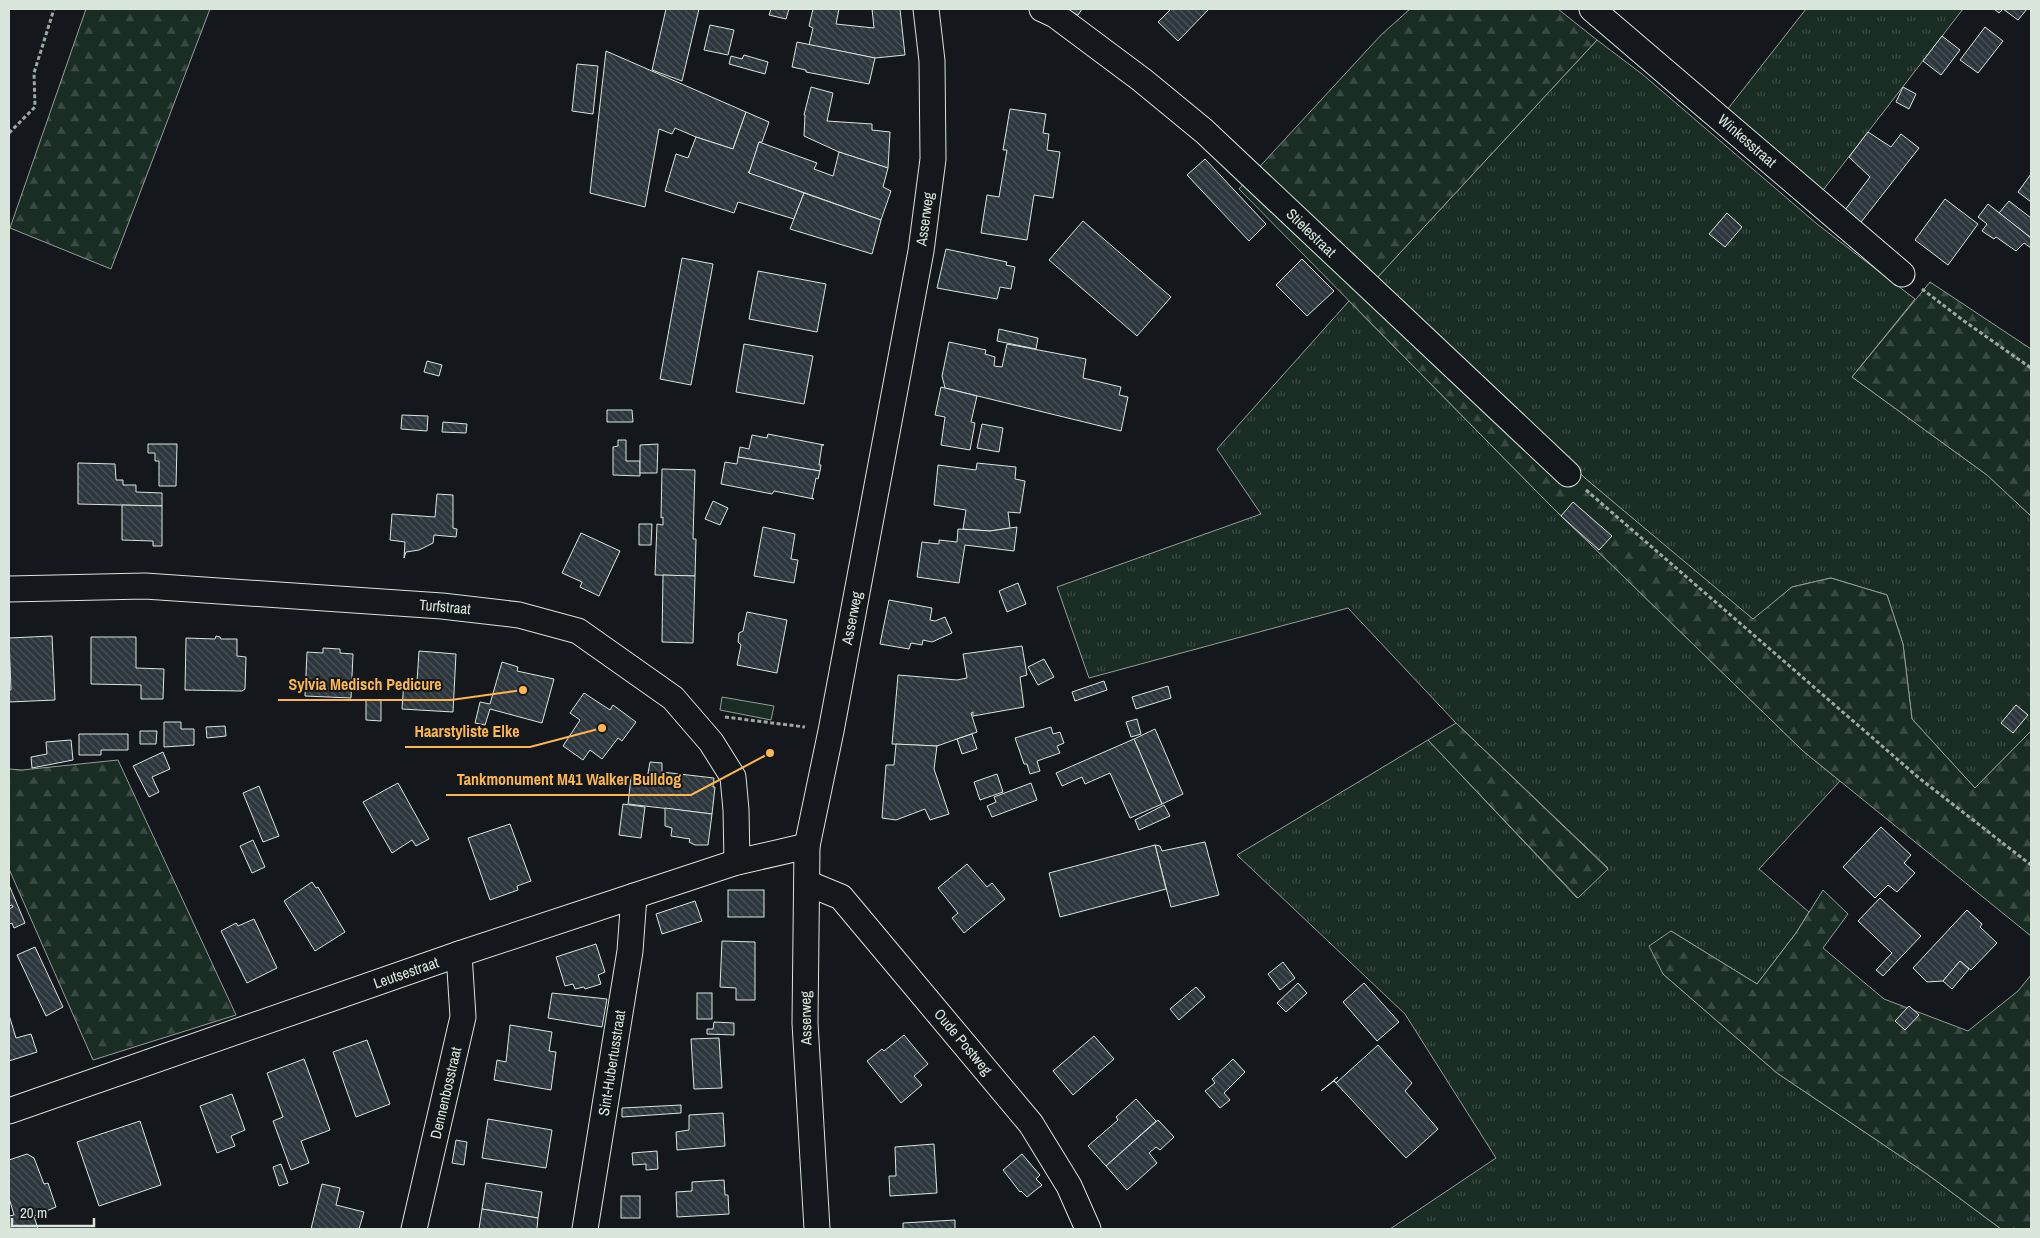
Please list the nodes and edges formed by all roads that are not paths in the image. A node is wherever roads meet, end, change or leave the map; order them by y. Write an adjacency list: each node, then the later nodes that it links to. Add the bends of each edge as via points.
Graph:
1 (926, 9): 7 (street, Asserweg, via 932,61 933,160 920,261)
2 (1042, 9): 5 (street, Stielestraat, via 1055,15 1142,80 1204,131)
3 (1592, 9): 4 (street, Winkesstraat)
4 (1902, 274)
5 (1568, 474)
6 (9, 589): 8 (street, Turfstraat, via 145,586 442,606 519,615 578,631 673,698 711,742 734,777)
7 (807, 846): 8 (street, Leutsestraat); 9 (street, Asserweg)
8 (737, 862): 10 (street, Leutsestraat)
9 (807, 883): 15 (street, Asserweg, via 805,1023); 16 (street, Oude Postweg, via 841,897 1032,1124 1069,1186)
10 (634, 896): 11 (street, Leutsestraat); 14 (street, Sint-Hubertusstraat, via 630,951)
11 (459, 954): 12 (street, Leutsestraat); 13 (street, Dennenbosstraat, via 463,1018)
12 (9, 1111)
13 (414, 1229)
14 (585, 1229)
15 (817, 1229)
16 (1088, 1229)

